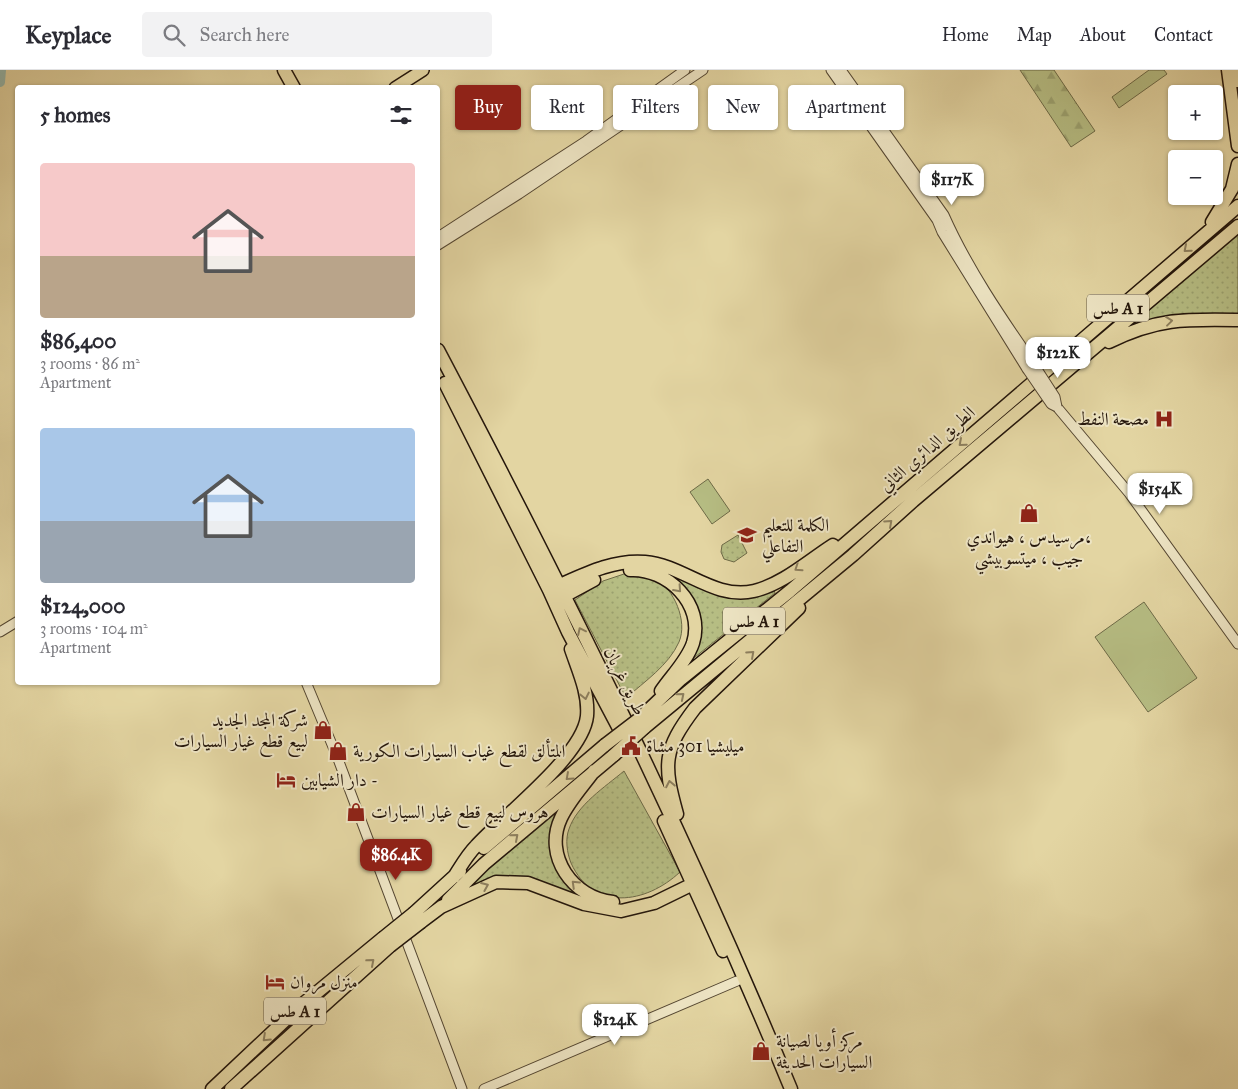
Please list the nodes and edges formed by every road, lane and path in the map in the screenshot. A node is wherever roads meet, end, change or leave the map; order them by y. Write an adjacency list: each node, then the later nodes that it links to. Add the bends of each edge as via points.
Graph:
1 (284, 70): 10 (highway)
2 (423, 70): 11 (main road)
3 (685, 70): 20 (street, via 586,141)
4 (703, 70): 21 (street)
5 (831, 70): 12 (street)
6 (841, 70): 13 (street)
7 (1228, 70): 15 (highway)
8 (1237, 70): 9 (highway)
9 (1238, 81)
10 (292, 85)
11 (400, 85)
12 (843, 85)
13 (850, 85)
14 (878, 130): 32 (street, bridge, via 1030,366 1051,404 1057,407 1129,493)
15 (1238, 146)
16 (1238, 164): 19 (highway, via 1229,196)
17 (1238, 206): 19 (highway, الطريق الدائري الثاني / طس A 1)
18 (1238, 226): 23 (highway, الطريق الدائري الثاني / طس A 1)
19 (1203, 235): 26 (highway, الطريق الدائري الثاني / طس A 1, one-way to 26)
20 (440, 236)
21 (440, 244)
22 (1238, 320): 23 (highway, one-way to 22, via 1148,325 1189,319)
23 (1092, 352): 27 (highway, الطريق الدائري الثاني / طس A 1, one-way to 23)
24 (440, 354): 28 (highway, طريق غريان, via 495,459)
25 (440, 372): 28 (highway, طريق غريان)
26 (868, 523): 28 (highway, one-way to 28, via 783,579 754,591 727,592 646,562 608,566); 34 (highway, الطريق الدائري الثاني / طس A 1, via 681,679)
27 (853, 555): 34 (highway, الطريق الدائري الثاني / طس A 1, one-way to 27); 37 (highway, one-way to 27, via 667,766 669,749 677,732 694,708)
28 (556, 593): 31 (highway, طريق غريان); 34 (highway, one-way to 34, via 613,573 632,570 655,573 681,592 694,620 693,642); 37 (highway, طريق غريان, one-way to 28)
29 (15, 623): 30 (street)
30 (0, 632)
31 (568, 632): 38 (highway, one-way to 38, via 587,703 587,718 580,736 544,780 477,844); 39 (highway, طريق غريان)
32 (1238, 644)
33 (307, 685): 46 (street)
34 (644, 719): 35 (highway, bridge)
35 (610, 750): 36 (highway); 38 (highway, one-way to 38, via 484,848)
36 (594, 771): 39 (highway, one-way to 36, via 664,893 628,903 594,898 575,886 558,859 556,832 567,808); 40 (highway, one-way to 36, via 484,864)
37 (687, 848): 39 (highway, طريق غريان)
38 (454, 877): 41 (highway)
39 (696, 879): 40 (highway, one-way to 39, via 488,884 512,881 528,883 584,904 621,911 654,902); 43 (highway, طريق غريان); 49 (highway, طريق غريان)
40 (441, 907): 41 (highway)
41 (417, 917): 42 (highway, bridge)
42 (387, 942): 44 (highway, طس A 1, one-way to 44, via 298,1008); 45 (highway, طس A 1, one-way to 42)
43 (737, 981): 47 (street); 48 (highway, طريق غريان)
44 (212, 1089)
45 (231, 1089)
46 (462, 1089)
47 (484, 1089)
48 (782, 1089)
49 (791, 1089)

